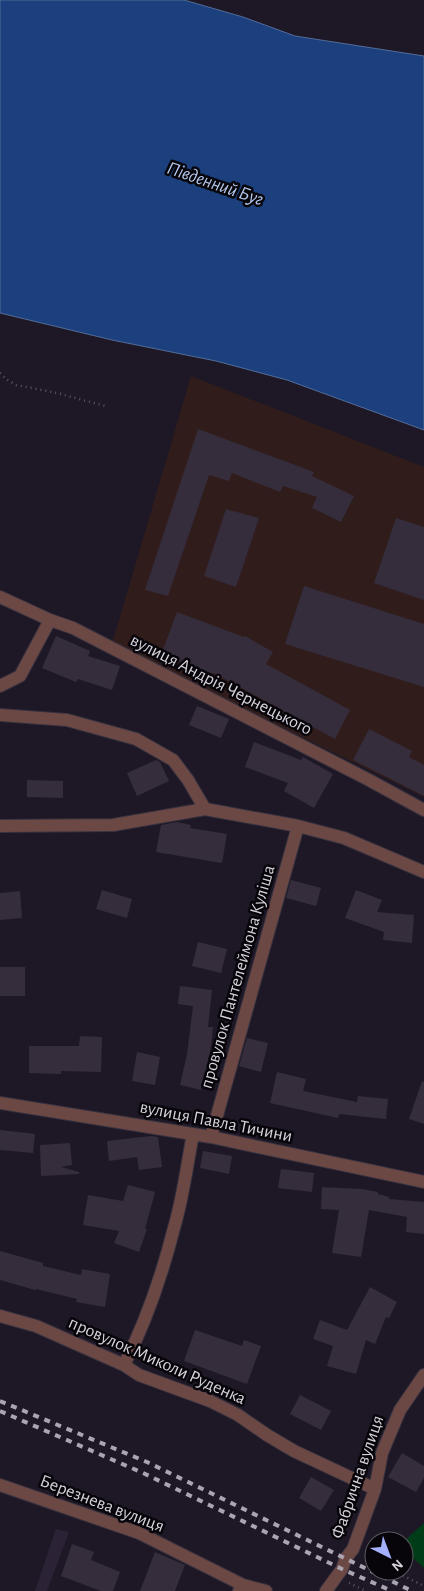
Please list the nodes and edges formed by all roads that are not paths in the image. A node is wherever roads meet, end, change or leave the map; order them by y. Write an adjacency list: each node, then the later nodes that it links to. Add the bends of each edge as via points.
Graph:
1 (0, 597): 2 (street, вулиця Андрія Чернецького)
2 (50, 620): 3 (street, via 20,676); 6 (street, вулиця Андрія Чернецького, via 73,628)
3 (0, 686)
4 (0, 715): 5 (street, via 67,720 136,739 173,760)
5 (205, 809): 7 (street, via 113,825); 8 (street)
6 (424, 810)
7 (0, 826)
8 (298, 826): 9 (street, via 344,838); 12 (street, провулок Пантелеймона Куліша)
9 (424, 872)
10 (0, 1103): 11 (street, вулиця Павла Тичини)
11 (193, 1134): 12 (street, вулиця Павла Тичини); 15 (street, via 175,1227 158,1283)
12 (211, 1137): 13 (street, вулиця Павла Тичини)
13 (424, 1182)
14 (0, 1316): 15 (street, провулок Миколи Руденка, via 36,1326)
15 (124, 1365): 18 (street, провулок Миколи Руденка, via 138,1375 210,1401 294,1451)
16 (424, 1375): 18 (street, Фабрична вулиця, via 400,1410 382,1453)
17 (0, 1485): 19 (street, Березнева вулиця, via 139,1533)
18 (374, 1489): 21 (street, Фабрична вулиця, via 352,1549)
19 (241, 1588): 20 (street)
20 (266, 1591)
21 (326, 1591)

